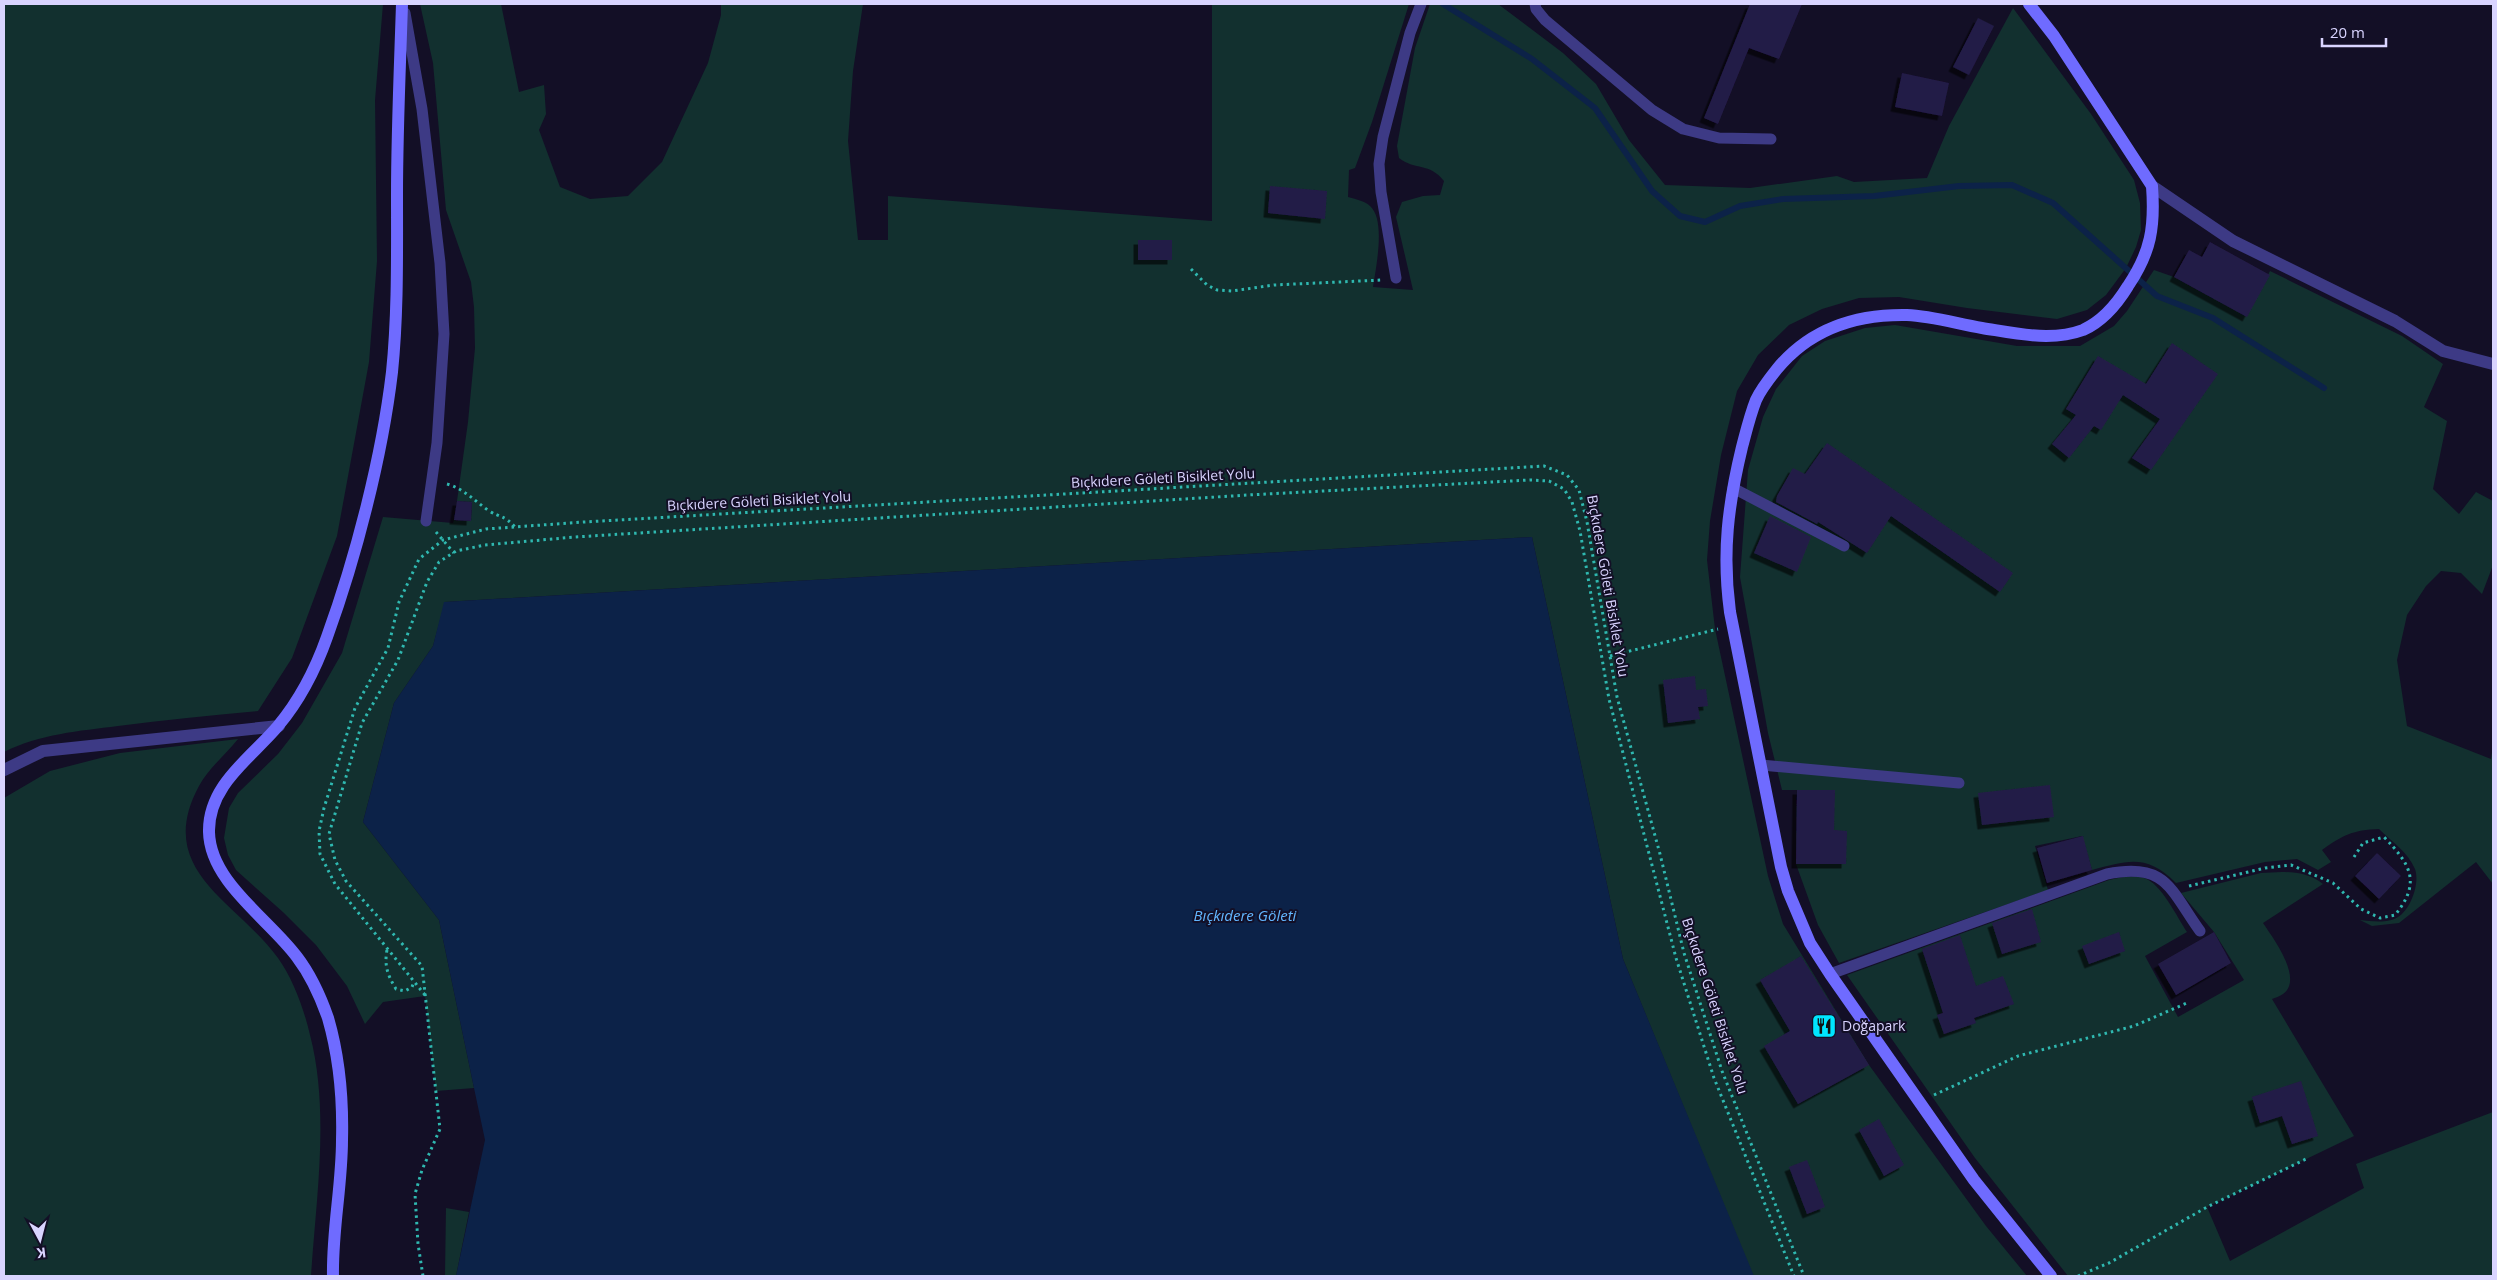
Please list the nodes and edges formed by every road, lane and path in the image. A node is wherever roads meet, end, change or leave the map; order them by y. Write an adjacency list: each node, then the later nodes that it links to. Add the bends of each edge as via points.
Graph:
1 (402, 4): 10 (lane, via 422,109 440,263 444,334); 19 (street, via 398,293 384,428 352,556 326,641 302,692)
2 (1535, 4): 5 (lane, via 1553,27 1652,110 1683,129 1719,138)
3 (2029, 4): 6 (street, via 2054,36)
4 (1420, 5): 8 (lane, via 1382,137 1379,164)
5 (1771, 139)
6 (2152, 186): 9 (street, via 2233,241 2395,321 2443,351); 11 (street, via 2152,232 2142,265 2116,305 2096,323 2064,334 2022,334 1901,315 1862,318 1818,333 1796,348 1756,399)
7 (1191, 269): 8 (path, via 1207,285 1217,290 1232,291 1283,284 1369,282)
8 (1396, 278)
9 (2493, 364)
10 (432, 479): 12 (lane); 13 (path, via 459,488 490,512 506,517)
11 (1733, 488): 15 (lane); 17 (street, via 1724,575)
12 (426, 521): 14 (path)
13 (515, 527): 14 (path, Bıçkıdere Göleti Bisiklet Yolu, via 486,529); 18 (path, Bıçkıdere Göleti Bisiklet Yolu, via 1544,466 1567,475 1579,490)
14 (443, 540): 16 (path); 26 (path, Bıçkıdere Göleti Bisiklet Yolu, via 419,560 399,602 388,648 355,708 319,831 320,854 335,884)
15 (1844, 546)
16 (454, 553): 29 (path, via 439,562 427,582 398,660 362,723 329,834 334,860 346,881 422,966); 35 (path, via 484,545 575,537 1248,495 1530,480 1549,481 1564,489 1572,502 1580,530 1609,699 1676,958 1714,1078)
17 (1733, 625): 18 (path); 20 (street)
18 (1610, 656): 36 (path, Bıçkıdere Göleti Bisiklet Yolu, via 1617,698 1684,953 1722,1071)
19 (279, 726): 21 (street, via 43,751); 33 (street, via 221,788 212,810 209,832 221,873 299,960 328,1019 338,1072 342,1139)
20 (1761, 765): 22 (lane); 27 (street, via 1788,891 1810,943)
21 (4, 770)
22 (1959, 783)
23 (2354, 857): 24 (path, via 2363,844 2384,837 2400,854 2411,875 2410,890 2396,915 2380,918 2361,909 2333,883 2291,866 2265,868)
24 (2171, 891): 25 (lane); 27 (lane, via 2164,880 2145,871 2107,874)
25 (2200, 931)
26 (388, 950): 28 (path, Bıçkıdere Göleti Bisiklet Yolu); 28 (path, via 385,962 388,976 396,989 405,991)
27 (1830, 974): 31 (street)
28 (414, 982): 29 (path, Bıçkıdere Göleti Bisiklet Yolu)
29 (425, 996): 34 (path, via 440,1129 415,1194)
30 (2187, 1003): 31 (path, via 2134,1026 2018,1056)
31 (1919, 1103): 37 (street, via 1974,1180)
32 (2306, 1159): 38 (path)
33 (333, 1276)
34 (424, 1276)
35 (1794, 1276)
36 (1804, 1276)
37 (2051, 1276)
38 (2078, 1276)

